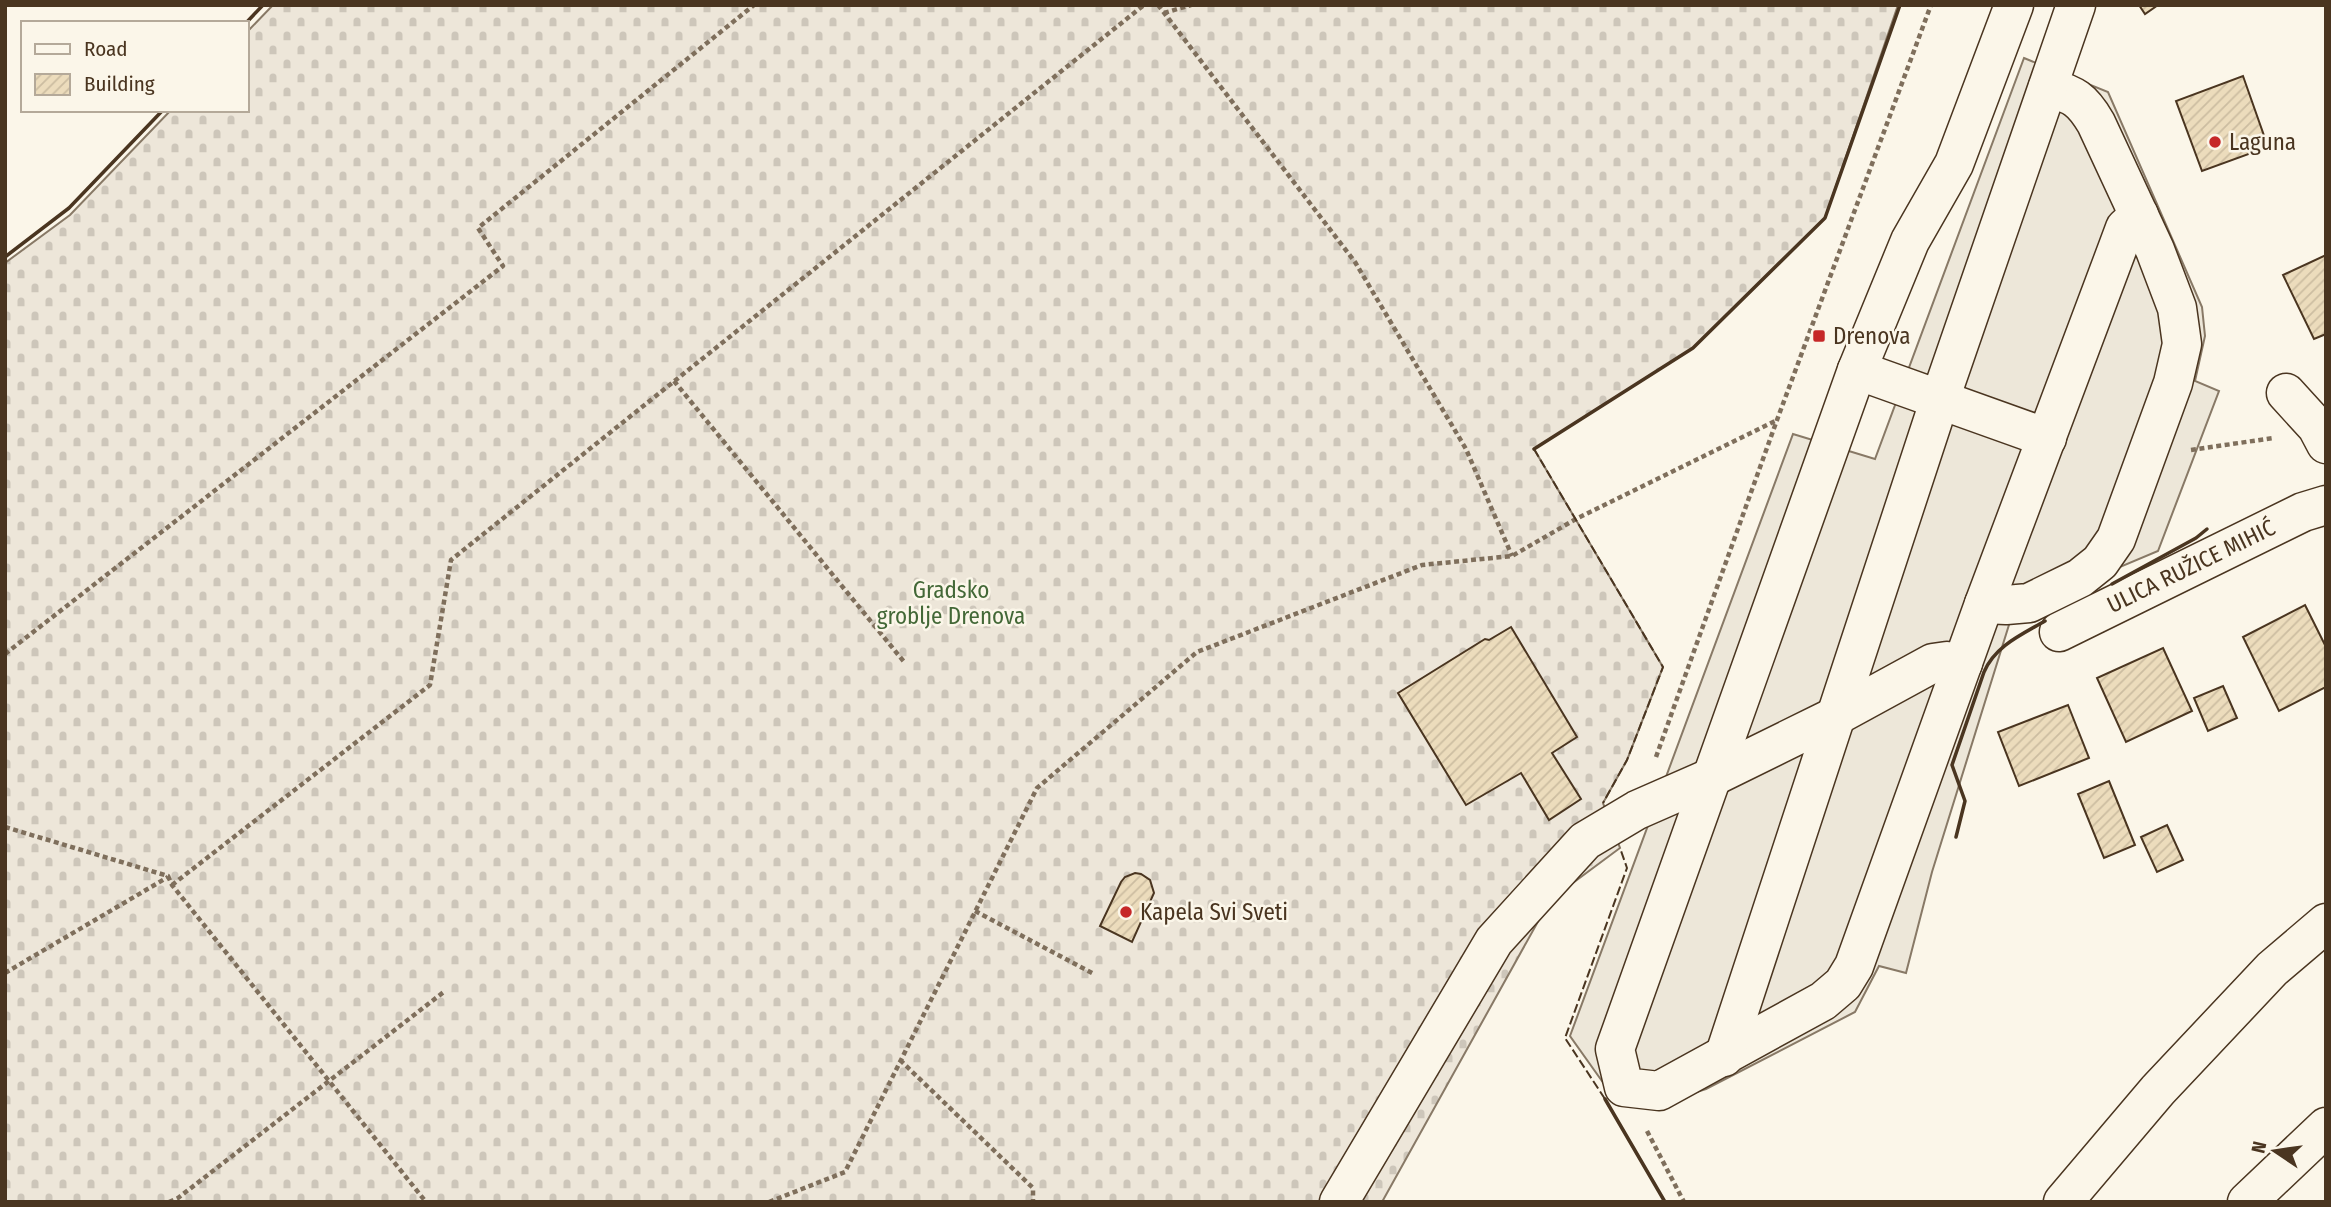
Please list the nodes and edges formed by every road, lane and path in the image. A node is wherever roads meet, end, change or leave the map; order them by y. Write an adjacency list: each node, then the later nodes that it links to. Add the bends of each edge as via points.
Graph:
1 (754, 5): 24 (path, via 478,228 503,266)
2 (1144, 5): 12 (path)
3 (1158, 5): 8 (path)
4 (1191, 5): 8 (path)
5 (1931, 5): 15 (path)
6 (2014, 5): 11 (street, via 1954,164 1910,241)
7 (2076, 5): 9 (street)
8 (1164, 13): 21 (path, via 1355,262 1466,449)
9 (2048, 87): 10 (street, via 2071,94 2086,106); 14 (street)
10 (2139, 215): 17 (street, via 2125,228); 22 (street, via 2177,308 2182,344 2173,383 2116,539 2080,579 2029,603)
11 (1857, 370): 14 (street); 28 (street)
12 (674, 382): 25 (path); 32 (path, via 451,560 429,685)
13 (2286, 393): 18 (street)
14 (1940, 399): 17 (street); 27 (street)
15 (1777, 420): 21 (path, via 1576,519); 29 (path)
16 (2286, 437): 19 (path)
17 (2047, 438): 22 (street)
18 (2326, 444)
19 (2191, 450)
20 (2326, 505): 23 (street, ULICA RUŽICE MIHIĆ, via 2303,512)
21 (1512, 556): 33 (path, via 1422,565 1197,652 1037,788)
22 (1984, 604): 26 (street)
23 (2059, 632)
24 (5, 654)
25 (905, 663)
26 (1963, 663): 27 (street, via 1933,663); 38 (street, via 1854,966 1843,984 1823,1001)
27 (1834, 716): 28 (street); 38 (street)
28 (1710, 778): 29 (street); 41 (street, via 1615,1049)
29 (1637, 810): 47 (street, via 1585,841 1494,941)
30 (5, 827): 31 (path)
31 (169, 876): 32 (path); 35 (path)
32 (172, 885): 40 (path)
33 (975, 911): 36 (path); 39 (path)
34 (2326, 923): 49 (street, via 2262,979 2158,1090)
35 (5, 973)
36 (1094, 974)
37 (444, 991): 40 (path)
38 (1724, 1057): 41 (street, via 1659,1091)
39 (900, 1060): 45 (path, via 845,1172); 46 (path, via 1033,1188)
40 (329, 1081): 43 (path); 44 (path)
41 (1624, 1087): 48 (path)
42 (2326, 1127): 50 (street)
43 (169, 1202)
44 (426, 1202)
45 (769, 1202)
46 (1033, 1202)
47 (1339, 1202)
48 (1684, 1202)
49 (2063, 1202)
50 (2248, 1202)

